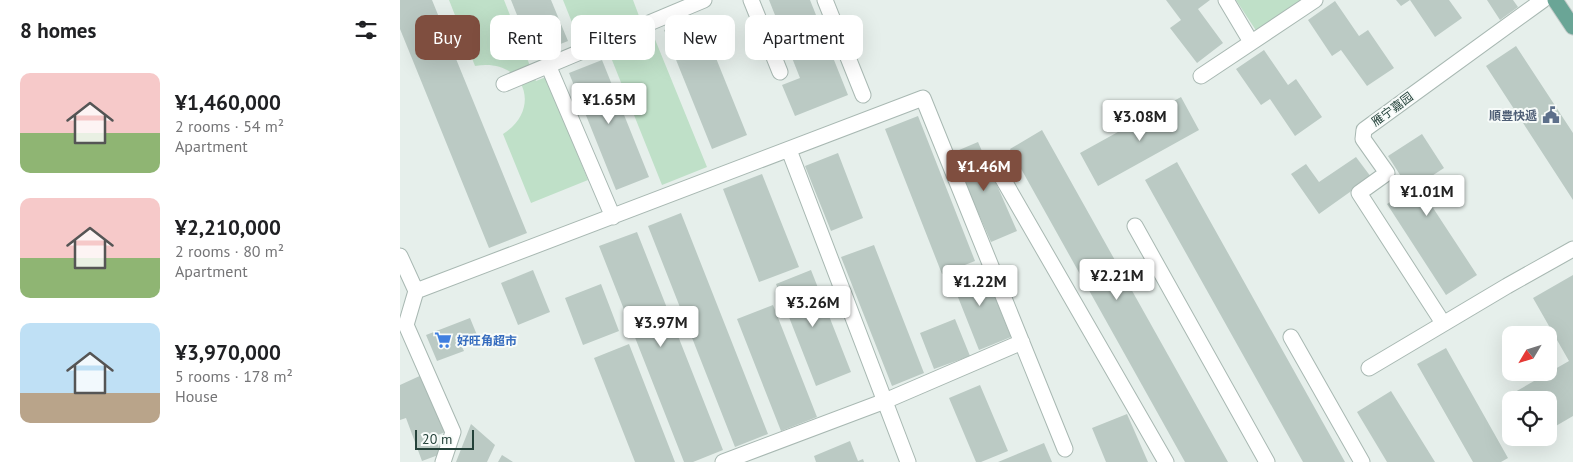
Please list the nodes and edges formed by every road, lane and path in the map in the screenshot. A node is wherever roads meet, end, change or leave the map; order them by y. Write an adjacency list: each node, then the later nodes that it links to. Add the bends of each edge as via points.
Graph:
1 (704, 0): 10 (street)
2 (751, 0): 11 (street)
3 (825, 0): 14 (street)
4 (1226, 0): 9 (street)
5 (1315, 0): 9 (street)
6 (1543, 0): 22 (street, 雁宁嘉园, via 1364,130 1363,139 1387,173 1358,193)
7 (1555, 0): 8 (main road)
8 (1573, 27)
9 (1251, 42): 12 (street)
10 (548, 65): 13 (street); 17 (street)
11 (780, 72)
12 (1201, 76)
13 (504, 84)
14 (863, 95)
15 (789, 150): 17 (street); 24 (street, via 923,98); 26 (street)
16 (992, 160): 31 (street)
17 (613, 216): 21 (street)
18 (1135, 226): 32 (street)
19 (1573, 249): 22 (street)
20 (400, 256): 21 (street)
21 (416, 291): 28 (street, via 406,325 453,432)
22 (1444, 323): 25 (street)
23 (1291, 337): 33 (street)
24 (1022, 342): 26 (street); 27 (street)
25 (1369, 368)
26 (885, 401): 29 (street); 30 (street)
27 (1065, 450)
28 (443, 462)
29 (723, 462)
30 (908, 462)
31 (1166, 462)
32 (1267, 462)
33 (1362, 462)

